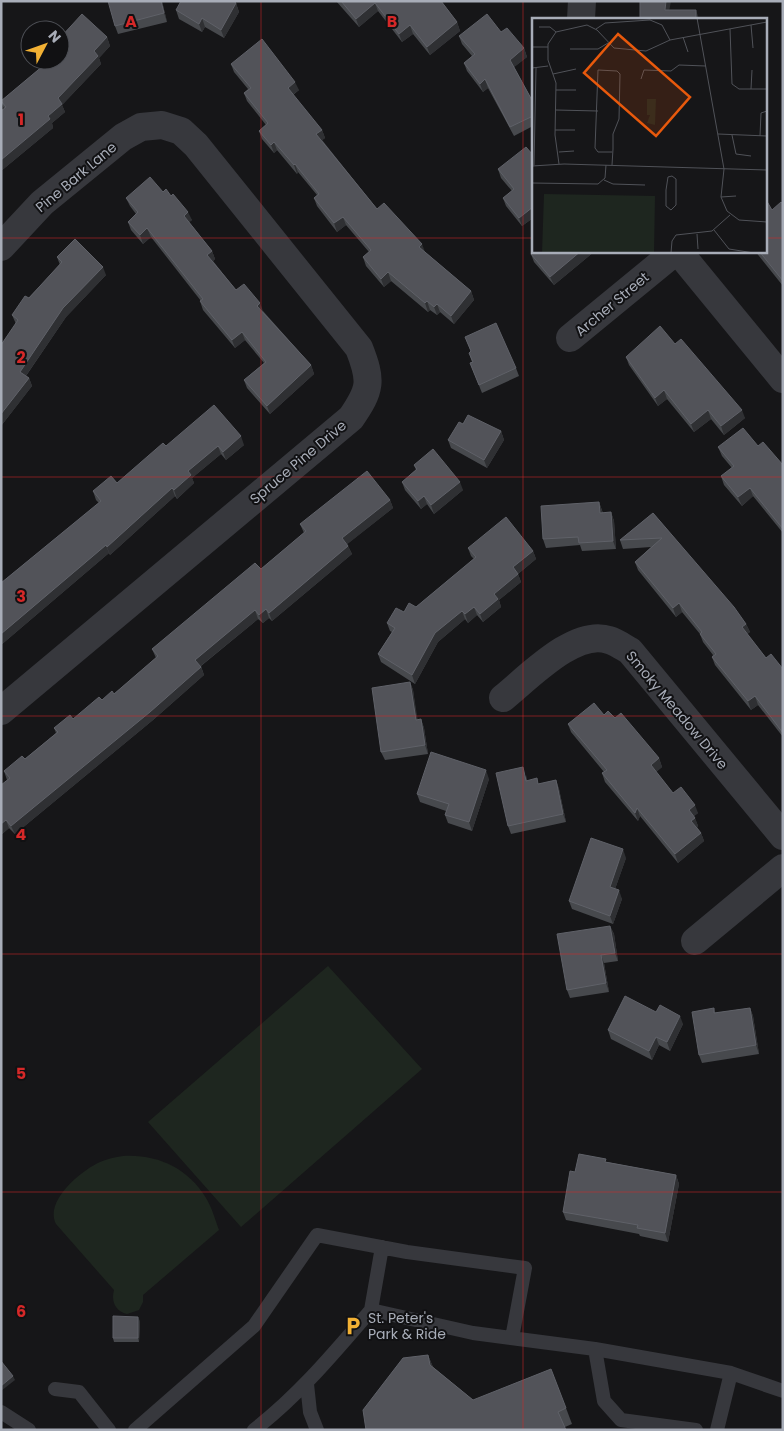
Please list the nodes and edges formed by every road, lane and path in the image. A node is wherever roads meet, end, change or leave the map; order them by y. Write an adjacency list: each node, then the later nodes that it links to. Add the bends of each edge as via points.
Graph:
1 (582, 1): 2 (street)
2 (581, 18)
3 (162, 125): 4 (street, Pine Bark Lane, via 141,127 123,137 42,203); 10 (street, Spruce Pine Drive, via 181,131 196,145 359,348 369,372 366,398 350,418)
4 (1, 247)
5 (676, 252): 7 (street, Archer Street)
6 (678, 252): 8 (street)
7 (570, 338)
8 (783, 379)
9 (503, 698): 11 (street, Smoky Meadow Drive, via 561,651 584,640 608,639 630,651)
10 (1, 711)
11 (783, 836)
12 (783, 868): 13 (street)
13 (695, 941)
14 (382, 1247): 15 (lane); 16 (lane, via 525,1268); 25 (lane, via 317,1235 254,1326)
15 (371, 1310): 16 (lane, via 473,1333); 19 (lane)
16 (512, 1338): 17 (lane)
17 (595, 1349): 18 (lane); 28 (lane, via 604,1402 621,1420)
18 (731, 1373): 21 (lane); 29 (lane)
19 (307, 1384): 26 (lane); 27 (lane, via 310,1412)
20 (55, 1389): 24 (lane, via 79,1392)
21 (783, 1391)
22 (1, 1412): 23 (lane)
23 (29, 1430)
24 (109, 1430)
25 (135, 1430)
26 (254, 1430)
27 (317, 1430)
28 (696, 1430)
29 (717, 1430)

